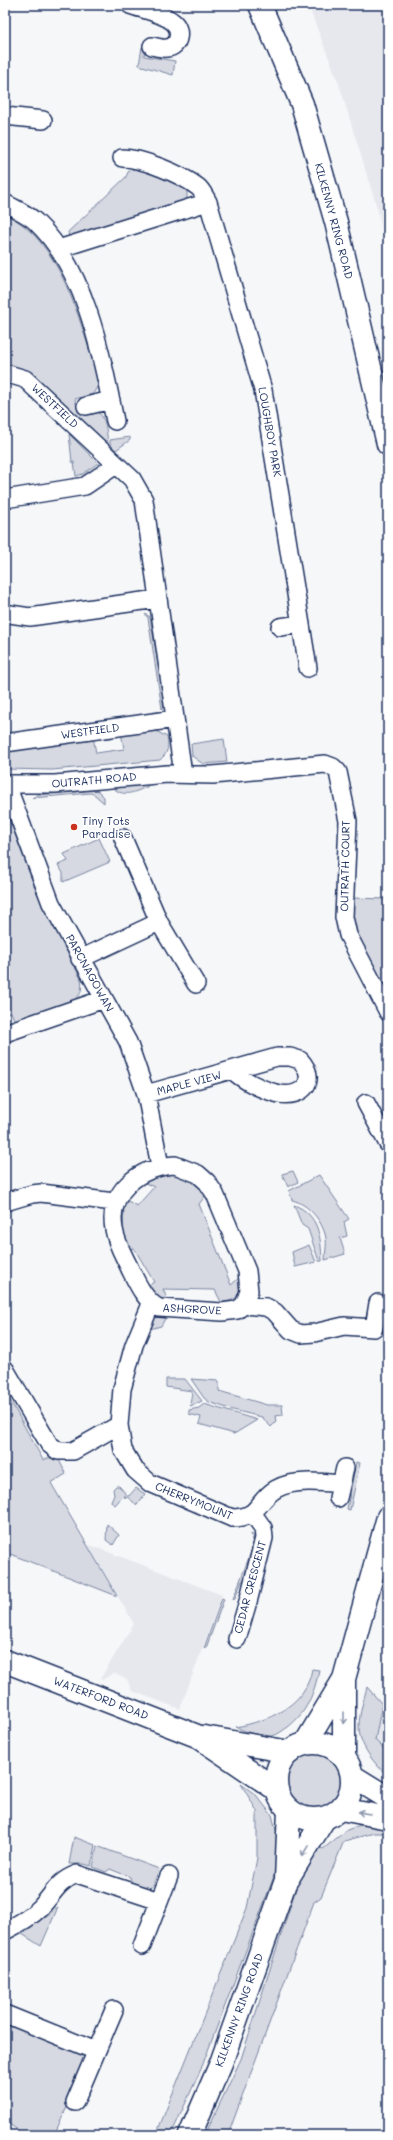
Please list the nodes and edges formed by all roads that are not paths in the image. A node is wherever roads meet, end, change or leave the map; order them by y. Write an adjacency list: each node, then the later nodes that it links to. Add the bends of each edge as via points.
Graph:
1 (130, 5): 3 (street, via 167,17 179,28 175,44 168,49)
2 (260, 5): 14 (main road, KILKENNY RING ROAD, via 302,104 326,185)
3 (152, 46)
4 (5, 116): 5 (street)
5 (43, 120)
6 (122, 158): 7 (street, LOUGHBOY PARK, via 131,158 180,176 199,188)
7 (208, 202): 9 (street); 19 (street, LOUGHBOY PARK, via 263,390)
8 (5, 203): 9 (street, via 36,221)
9 (58, 249): 11 (street, via 82,294 98,341)
10 (5, 373): 15 (street, WESTFIELD, via 25,379)
11 (111, 400): 12 (street); 13 (street)
12 (86, 406)
13 (115, 421)
14 (388, 444)
15 (116, 465): 16 (street, via 85,486); 17 (street, WESTFIELD, via 132,480 144,500)
16 (5, 498)
17 (157, 599): 18 (street, via 30,617); 22 (street, WESTFIELD)
18 (10, 614)
19 (301, 624): 20 (street); 21 (street, LOUGHBOY PARK)
20 (280, 627)
21 (308, 668)
22 (175, 719): 23 (street, WESTFIELD); 24 (street, WESTFIELD)
23 (5, 743)
24 (183, 774): 25 (street, OUTRATH ROAD, via 55,784); 31 (street, OUTRATH COURT, via 213,774 324,764 338,772 348,820 344,916 348,935)
25 (8, 784): 28 (street, PARCNAGOWAN, via 10,796 51,903)
26 (123, 838): 27 (street)
27 (159, 922): 28 (street); 29 (street)
28 (80, 959): 30 (street, PARCNAGOWAN)
29 (196, 984)
30 (104, 999): 32 (street); 34 (street, PARCNAGOWAN, via 128,1042)
31 (388, 1012)
32 (5, 1033)
33 (233, 1071): 34 (street, MAPLE VIEW)
34 (146, 1094): 38 (street, PARCNAGOWAN)
35 (366, 1103): 36 (street)
36 (383, 1120): 37 (street)
37 (388, 1144)
38 (160, 1166): 40 (street, via 136,1177); 43 (street, via 175,1165 198,1174 215,1194 247,1271 249,1291)
39 (5, 1202): 40 (street, via 41,1193)
40 (114, 1202): 42 (street, ASHGROVE, via 113,1228 117,1242 134,1278)
41 (378, 1303): 43 (street, via 374,1328 344,1326 301,1334 291,1330 275,1312 266,1307)
42 (151, 1304): 43 (street, ASHGROVE, via 159,1308 222,1312 237,1310); 45 (street, CHERRYMOUNT, via 134,1345 122,1389)
43 (244, 1305)
44 (5, 1370): 45 (street, via 49,1444 58,1451 73,1451)
45 (119, 1425): 47 (street, CHERRYMOUNT, via 123,1450 135,1470 150,1483 232,1518 244,1518)
46 (341, 1484): 47 (street, via 296,1483 278,1488 266,1496)
47 (253, 1514): 49 (street, CEDAR CRESCENT, via 263,1528 264,1538)
48 (388, 1517): 51 (main road)
49 (237, 1639)
50 (5, 1661): 52 (main road, WATERFORD ROAD)
51 (344, 1679): 53 (main road); 54 (main road, one-way to 54)
52 (197, 1736): 53 (main road, WATERFORD ROAD); 55 (main road, WATERFORD ROAD)
53 (298, 1748): 54 (main road, via 316,1743 326,1745 336,1750); 55 (main road, via 283,1759 278,1769)
54 (348, 1766): 56 (main road); 58 (main road, via 352,1788 348,1800)
55 (277, 1790): 57 (main road, via 281,1801)
56 (388, 1798)
57 (289, 1810): 58 (main road, via 300,1817 312,1820); 61 (main road, KILKENNY RING ROAD)
58 (332, 1814): 59 (main road, one-way to 58); 61 (main road, KILKENNY RING ROAD, one-way to 61)
59 (388, 1818)
60 (169, 1876): 62 (street)
61 (285, 1883): 69 (main road, KILKENNY RING ROAD, via 221,2062)
62 (159, 1901): 63 (street, via 77,1874 60,1883 40,1908 26,1920); 64 (street)
63 (5, 1931)
64 (142, 1946)
65 (114, 2010): 67 (street)
66 (5, 2014): 67 (street)
67 (96, 2051): 68 (street)
68 (75, 2102)
69 (190, 2135)

